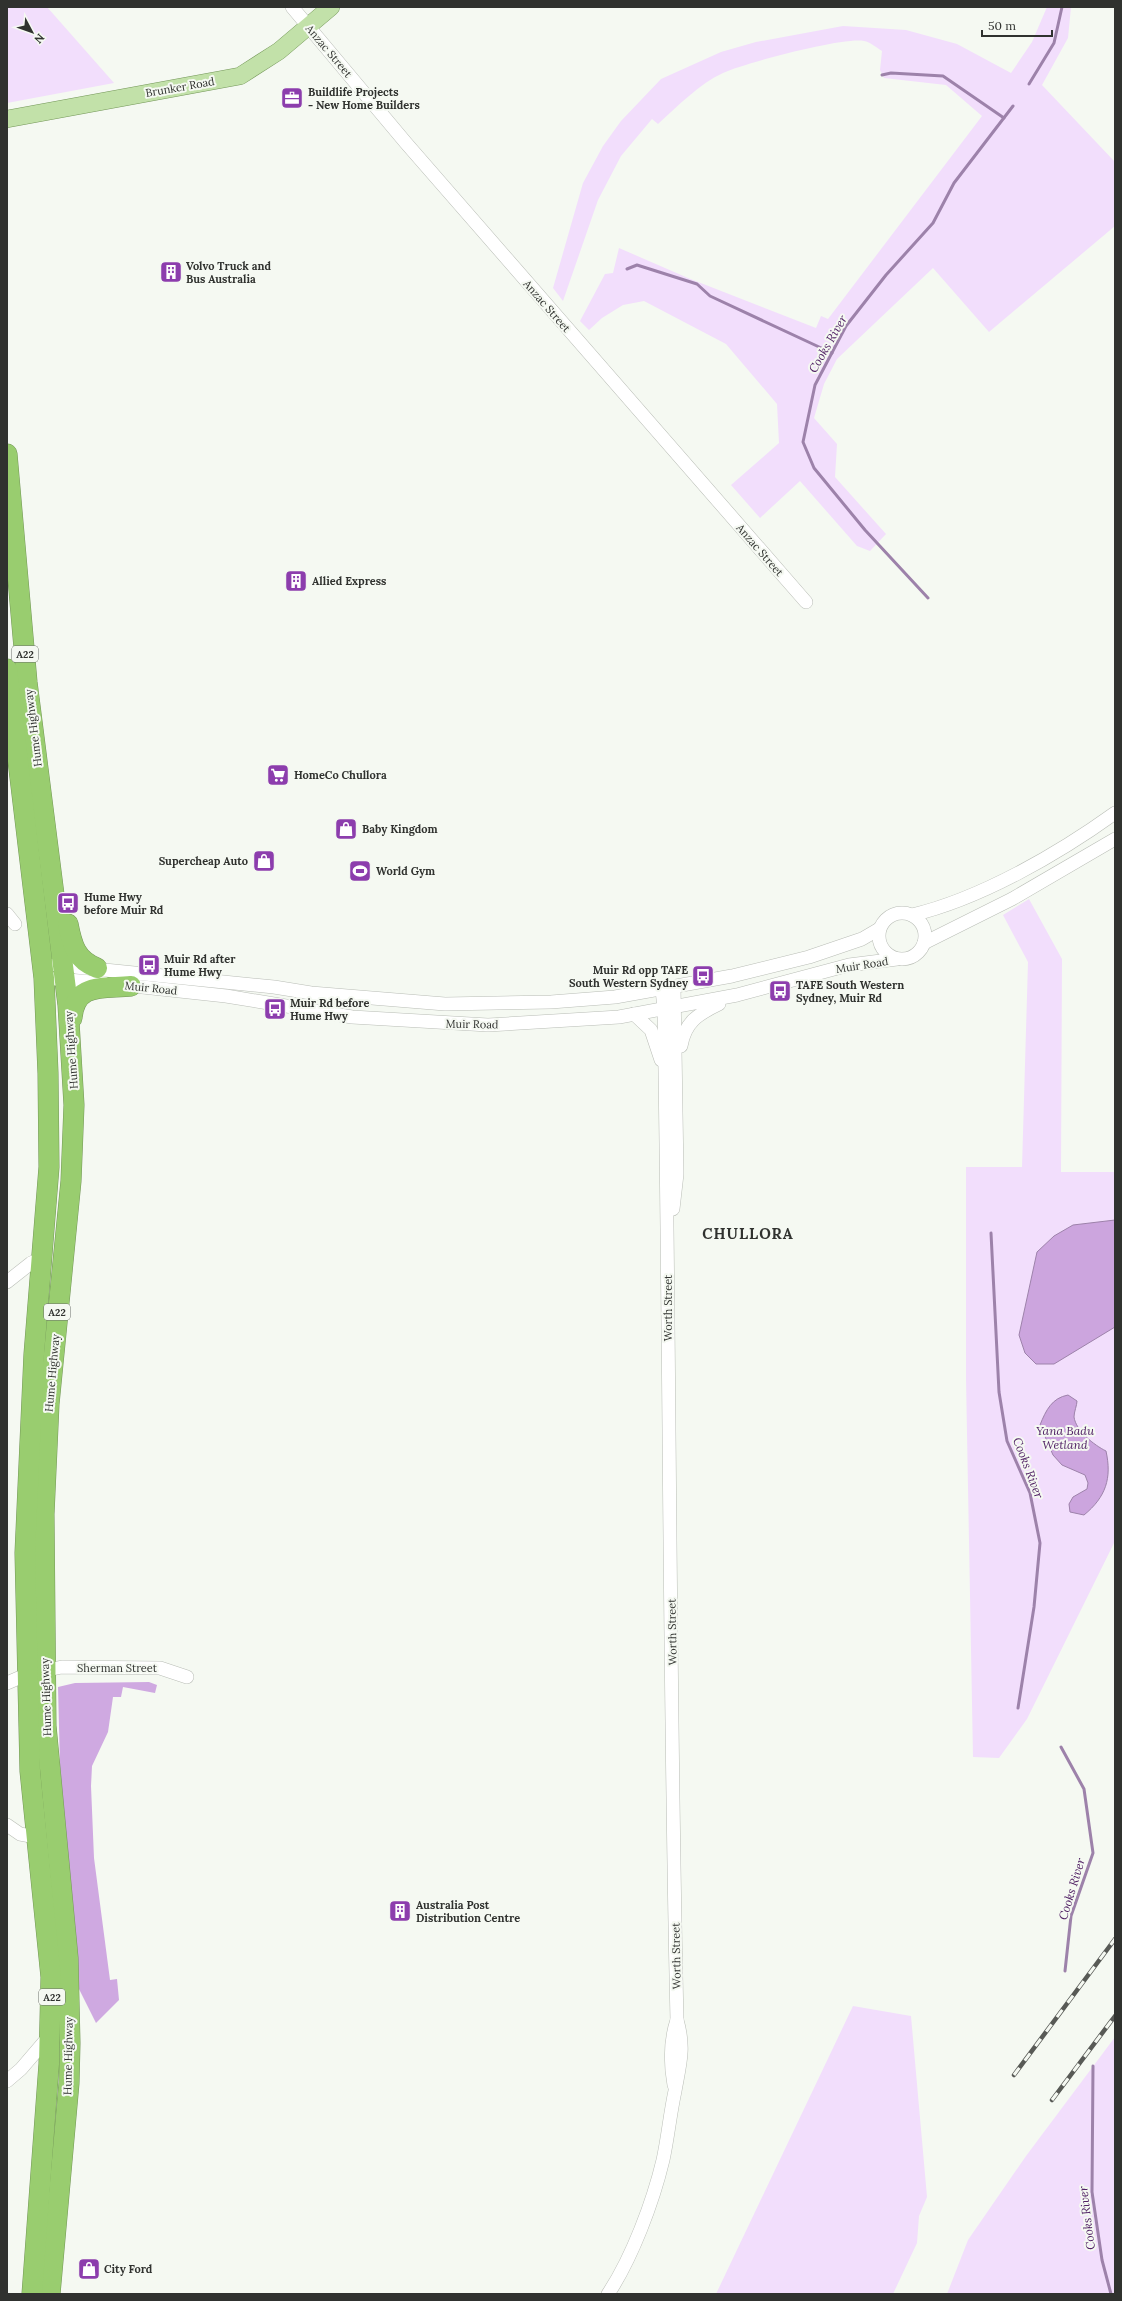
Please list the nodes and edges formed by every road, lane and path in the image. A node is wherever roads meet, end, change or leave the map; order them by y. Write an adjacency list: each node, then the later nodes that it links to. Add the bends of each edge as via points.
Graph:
1 (292, 7): 3 (street, Anzac Street)
2 (331, 7): 3 (main road, Brunker Road)
3 (309, 26): 4 (main road, Brunker Road, via 280,51 240,76); 8 (street, Anzac Street, via 419,158)
4 (60, 109): 5 (main road, Brunker Road); 6 (main road)
5 (7, 119)
6 (7, 130)
7 (7, 454): 12 (highway, Hume Highway / A22, via 27,682)
8 (806, 602)
9 (7, 669): 18 (highway, Hume Highway / A22)
10 (1115, 813): 13 (street, via 1061,848 998,882 942,908)
11 (1115, 839): 15 (street, via 1012,900)
12 (48, 853): 17 (highway, via 76,950 82,961); 19 (highway, Hume Highway / A22)
13 (912, 915): 14 (street, via 893,914); 15 (street, via 922,924)
14 (879, 929): 16 (street, via 880,945 884,951); 21 (street, Muir Road, via 862,939 795,961)
15 (924, 943): 16 (street, via 911,958)
16 (897, 959): 22 (street, Muir Road, via 849,965)
17 (97, 968): 19 (street, Muir Road); 21 (street, Muir Road, via 311,993 445,1004 551,1002 615,997)
18 (43, 972): 19 (street, Muir Road); 27 (highway, Hume Highway / A22, via 49,1167)
19 (64, 972): 20 (street, Muir Road); 25 (highway, Hume Highway / A22)
20 (131, 986): 24 (street, Muir Road, via 226,996 352,1017 450,1024 540,1023); 25 (highway, via 92,989 81,994 75,1001 72,1011)
21 (668, 988): 23 (street, Worth Street)
22 (737, 995): 23 (street, Muir Road); 26 (street, via 699,1013 690,1022 683,1034)
23 (670, 1008): 24 (street, Muir Road); 26 (street, Worth Street)
24 (634, 1014): 26 (street, via 651,1030)
25 (70, 1040): 29 (highway, Hume Highway / A22, via 74,1105 71,1181 49,1404)
26 (671, 1070): 41 (street, Worth Street, via 668,1244 677,2020 672,2036 671,2068 675,2091 655,2191 640,2229)
27 (42, 1258): 28 (street, via 30,1263); 29 (highway, Hume Highway / A22, via 25,1553)
28 (7, 1282)
29 (37, 1672): 30 (street, Sherman Street, via 62,1667 160,1668); 31 (street, Sherman Street); 33 (highway, Hume Highway / A22, via 30,1771); 35 (highway, Hume Highway / A22, via 46,1726 68,1958)
30 (187, 1677)
31 (7, 1683)
32 (7, 1825): 33 (street, via 20,1834)
33 (36, 1837): 34 (highway, Hume Highway / A22, via 52,1977)
34 (51, 2034): 36 (highway, Hume Highway / A22); 37 (street)
35 (70, 2043): 36 (street); 40 (highway, Hume Highway / A22, via 69,2084)
36 (49, 2064): 37 (street, via 37,2064); 39 (highway, Hume Highway / A22)
37 (21, 2069): 38 (street)
38 (7, 2081)
39 (32, 2294)
40 (50, 2294)
41 (608, 2294)

